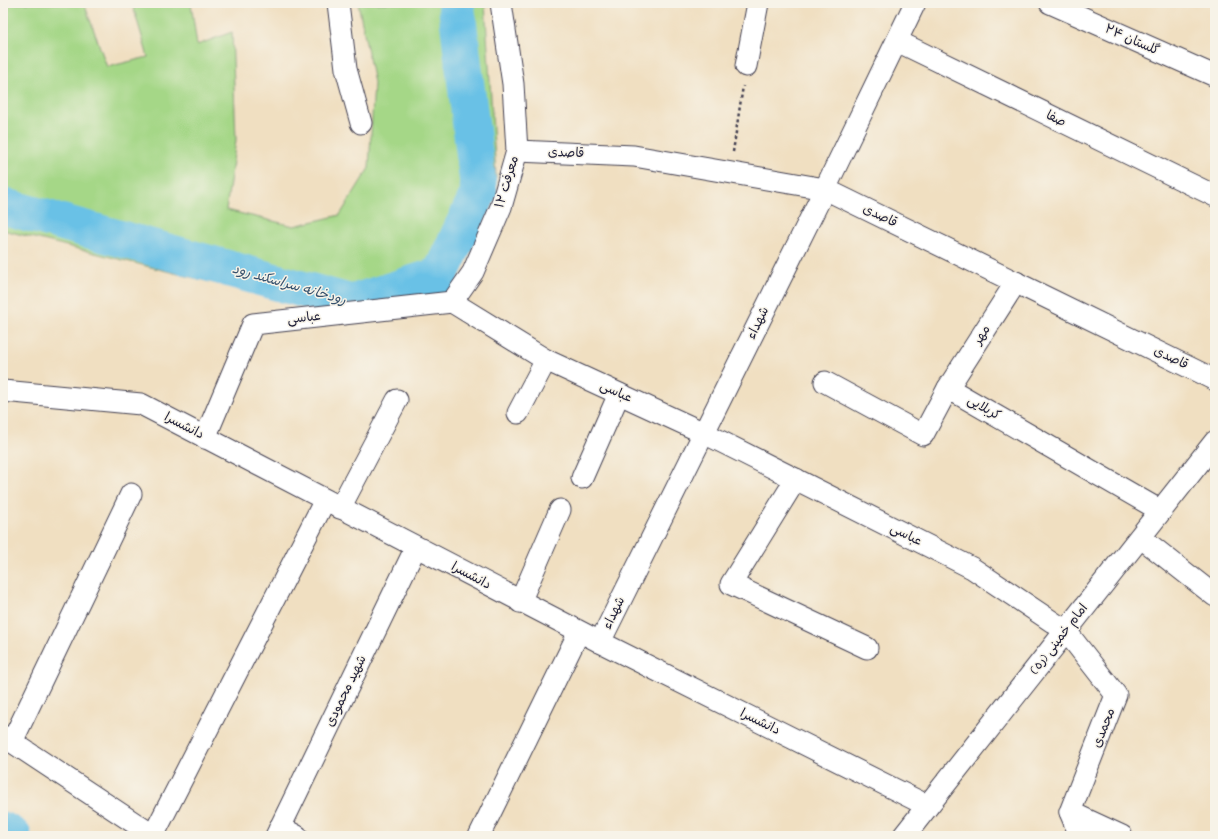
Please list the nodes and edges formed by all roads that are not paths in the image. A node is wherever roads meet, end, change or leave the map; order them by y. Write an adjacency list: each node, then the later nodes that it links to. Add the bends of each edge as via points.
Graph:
1 (338, 3): 9 (street, via 346,69)
2 (501, 3): 10 (street, معرفت ۱۲, via 513,84)
3 (758, 3): 7 (street)
4 (915, 3): 6 (street, شهداء)
5 (1050, 3): 8 (street, گلستان ۲۴)
6 (897, 41): 11 (street, شهداء); 12 (street, صفا)
7 (746, 66)
8 (1215, 76)
9 (361, 123)
10 (517, 151): 11 (street, قاصدی, via 634,156); 14 (street, معرفت ۱۲, via 501,206 473,272)
11 (825, 189): 13 (street, قاصدی); 23 (street, شهداء)
12 (1215, 196)
13 (1016, 282): 16 (street, قاصدی); 18 (street, مهر)
14 (452, 302): 15 (street, عباسی); 24 (street, عباسی, via 253,324)
15 (546, 360): 20 (street, عباسی); 22 (street)
16 (1215, 380)
17 (826, 382): 18 (street, via 923,434)
18 (948, 388): 31 (street, کربلایی)
19 (3, 391): 24 (street, دانشسرا, via 141,404)
20 (619, 394): 23 (street, عباسی); 26 (street)
21 (397, 400): 29 (street)
22 (518, 413)
23 (704, 433): 27 (street, عباسی); 38 (street, شهداء)
24 (205, 438): 29 (street, دانشسرا)
25 (1215, 442): 31 (main road, امام خمینی (ره))
26 (582, 478)
27 (796, 479): 36 (street, عباسی, via 972,568); 39 (street, via 731,584)
28 (131, 494): 40 (street)
29 (332, 504): 33 (street, دانشسرا); 44 (street)
30 (560, 510): 35 (street)
31 (1161, 511): 32 (main road, امام خمینی (ره))
32 (1140, 537): 34 (street); 36 (main road, امام خمینی (ره))
33 (416, 547): 35 (street, دانشسرا); 43 (street, شهید محمودی)
34 (1215, 596)
35 (520, 602): 37 (street, دانشسرا)
36 (1066, 631): 41 (main road, امام خمینی (ره)); 42 (street, محمدی, via 1116,695)
37 (579, 632): 38 (street, دانشسرا); 45 (street)
38 (600, 642): 41 (street, دانشسرا)
39 (867, 648)
40 (8, 739): 44 (street)
41 (928, 806): 46 (main road, امام خمینی (ره))
42 (1070, 812): 47 (street); 48 (street)
43 (284, 833)
44 (154, 836)
45 (479, 836)
46 (904, 836)
47 (1080, 836)
48 (1122, 836)

